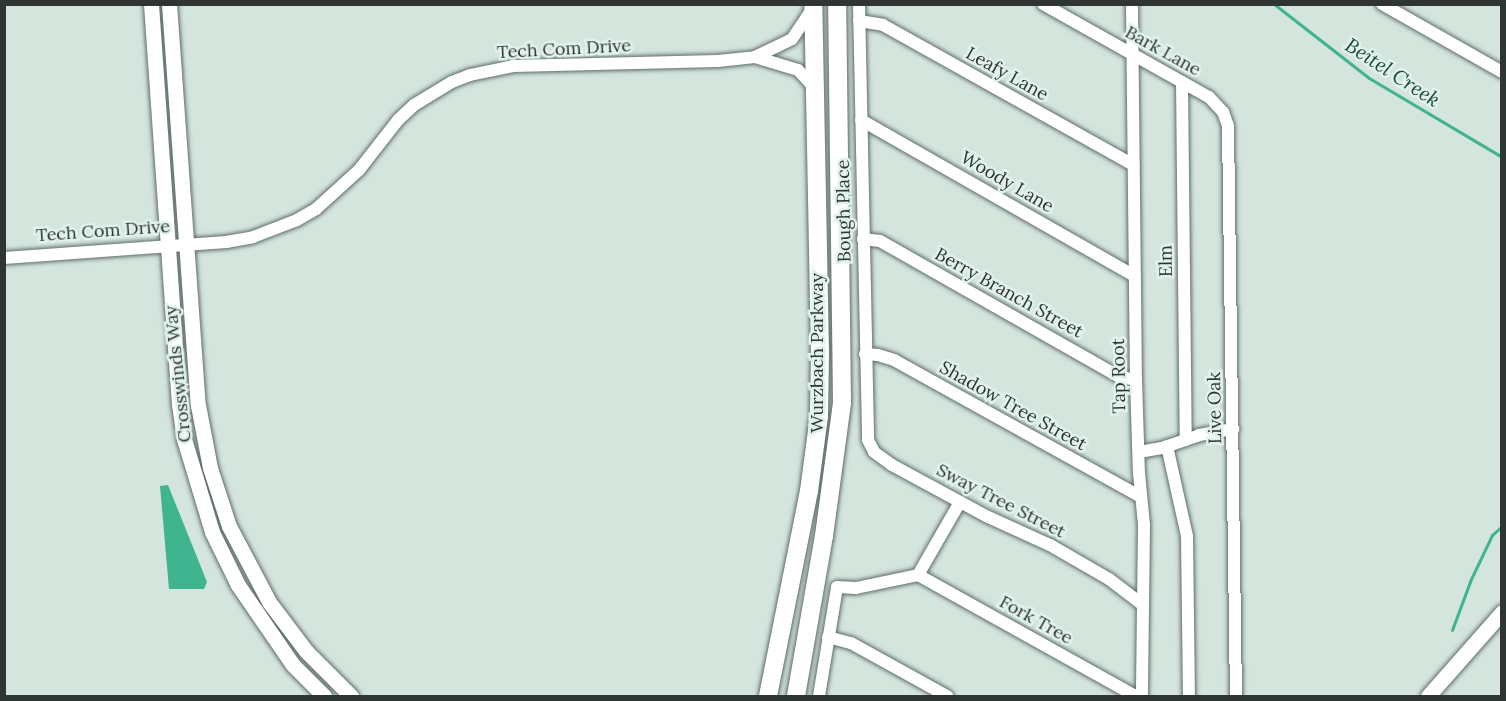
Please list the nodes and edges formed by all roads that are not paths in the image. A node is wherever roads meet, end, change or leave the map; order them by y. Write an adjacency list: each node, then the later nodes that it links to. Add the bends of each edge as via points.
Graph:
1 (151, 4): 20 (main road, Crosswinds Way)
2 (169, 4): 19 (main road, Crosswinds Way)
3 (837, 4): 39 (highway, Wurzbach Parkway, via 842,402)
4 (859, 4): 9 (street, Bough Place)
5 (1043, 4): 10 (street, Bark Lane)
6 (1132, 4): 10 (street, Tap Root)
7 (1382, 4): 12 (street)
8 (813, 6): 11 (street, Tech Com Drive, via 792,39); 14 (highway, Wurzbach Parkway)
9 (859, 21): 16 (street, Bough Place); 17 (street, Leafy Lane, via 883,25)
10 (1132, 54): 13 (street, Bark Lane); 17 (street, Tap Root)
11 (755, 57): 14 (street, Tech Com Drive, via 798,70); 19 (street, Tech Com Drive, via 513,66 470,75 414,105 337,192 297,220 253,237)
12 (1502, 72)
13 (1182, 82): 15 (street, Bark Lane, via 1209,97); 27 (street, Elm)
14 (814, 87): 38 (highway, Wurzbach Parkway, via 819,416 809,491)
15 (1226, 119): 26 (street, Live Oak)
16 (861, 120): 18 (street, Bough Place); 22 (street, Woody Lane)
17 (1134, 165): 22 (street, Tap Root)
18 (863, 239): 23 (street, Bough Place); 24 (street, Berry Branch Street, via 880,241 1118,376)
19 (186, 243): 20 (street, Tech Com Drive); 37 (main road, Crosswinds Way, via 198,405 210,468 229,526 286,626)
20 (168, 245): 21 (street, Tech Com Drive); 36 (main road, Crosswinds Way, via 178,404 199,496 224,559 250,605 293,665)
21 (4, 258)
22 (1135, 276): 24 (street, Tap Root)
23 (865, 354): 25 (street, Bough Place); 30 (street, Shadow Tree Street, via 894,360)
24 (1136, 380): 29 (street, Tap Root)
25 (866, 416): 31 (street, Sway Tree Street, via 868,440 874,452)
26 (1233, 429): 27 (street); 45 (street, Live Oak)
27 (1186, 440): 28 (street)
28 (1167, 446): 29 (street); 44 (street, via 1187,536)
29 (1139, 452): 30 (street, Tap Root)
30 (1141, 497): 33 (street, Tap Root)
31 (960, 502): 32 (street); 33 (street, Sway Tree Street, via 1070,556 1118,584)
32 (918, 575): 35 (street, via 856,588 837,587); 42 (street, Fork Tree)
33 (1143, 605): 43 (street, Tap Root)
34 (1502, 612): 46 (main road)
35 (828, 637): 40 (street); 41 (street, via 851,644)
36 (324, 696)
37 (351, 696)
38 (768, 696)
39 (796, 696)
40 (819, 696)
41 (947, 696)
42 (1135, 696)
43 (1142, 696)
44 (1189, 696)
45 (1236, 696)
46 (1428, 696)

